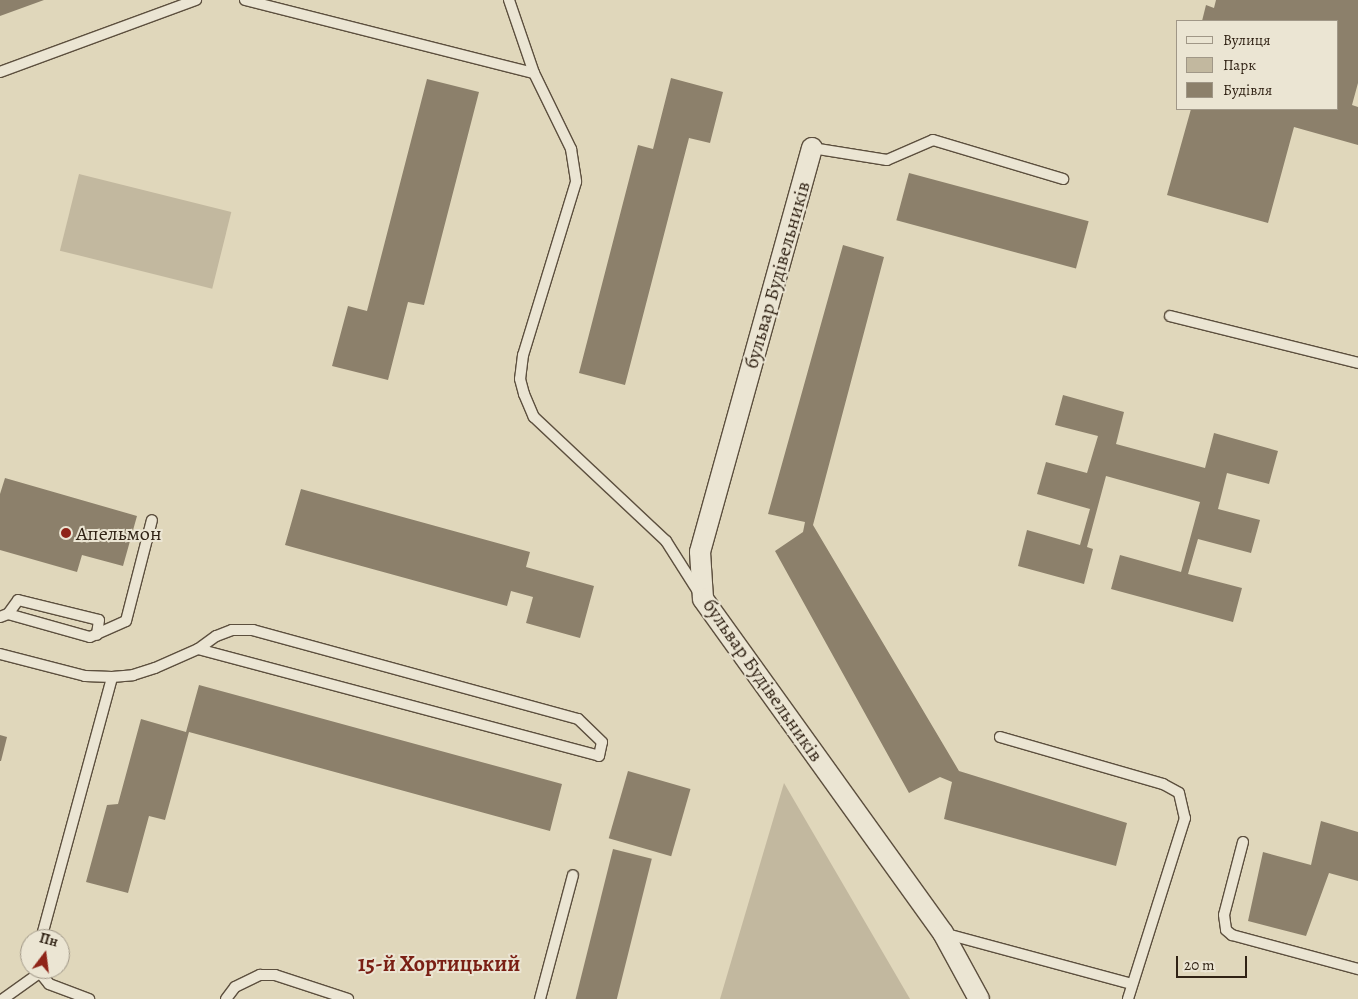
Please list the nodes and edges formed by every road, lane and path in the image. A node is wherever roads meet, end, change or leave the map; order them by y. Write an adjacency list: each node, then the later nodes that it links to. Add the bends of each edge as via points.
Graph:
1 (196, 0): 4 (lane)
2 (245, 0): 5 (lane)
3 (509, 0): 5 (lane)
4 (0, 72)
5 (534, 73): 11 (lane, via 571,149 576,182 523,355 520,379 524,394 534,417 666,541)
6 (812, 148): 7 (lane, via 887,160 933,140); 11 (street, бульвар Будівельників, via 700,552)
7 (1063, 179)
8 (1170, 316): 9 (lane)
9 (1358, 362)
10 (152, 520): 13 (lane, via 126,621)
11 (703, 599): 21 (street, бульвар Будівельників)
12 (4, 616): 13 (lane); 13 (lane, via 18,600 99,620)
13 (97, 636)
14 (198, 649): 14 (lane, via 216,636 232,630 253,630 578,718 602,742 599,756); 16 (lane, via 155,668)
15 (0, 654): 16 (lane, via 85,676)
16 (112, 677): 20 (lane)
17 (1000, 737): 25 (lane, via 1163,784 1180,793 1185,818)
18 (1243, 842): 22 (lane, via 1224,915 1226,930 1232,935)
19 (573, 875): 31 (lane)
20 (44, 929)
21 (942, 933): 25 (lane); 26 (street, бульвар Будівельників)
22 (1358, 968)
23 (29, 979): 27 (lane)
24 (44, 979): 28 (lane, via 49,984)
25 (1132, 984): 32 (lane)
26 (980, 998)
27 (3, 999)
28 (89, 999)
29 (226, 999): 30 (lane, via 235,987 260,975 275,975)
30 (348, 999)
31 (540, 999)
32 (1128, 999)

